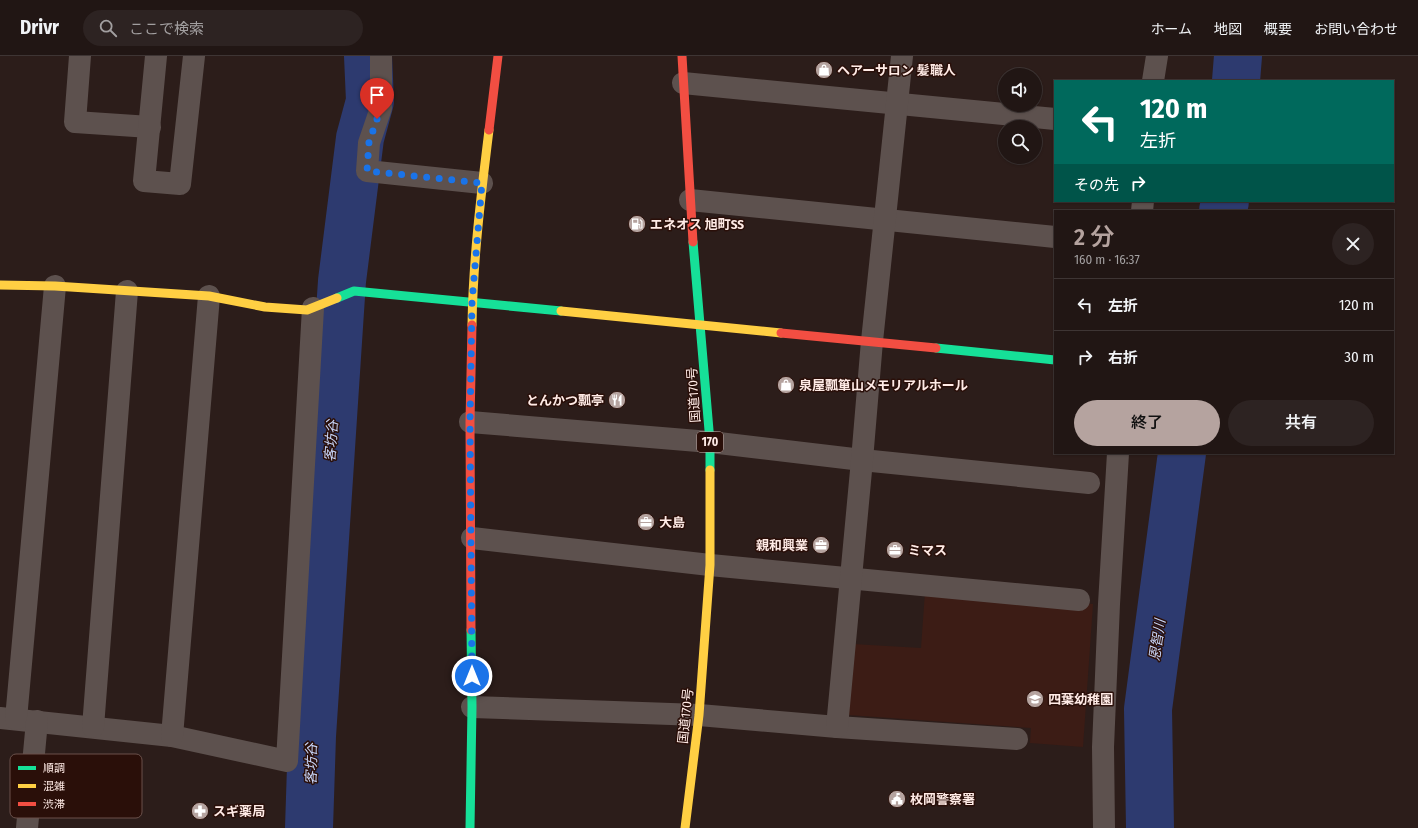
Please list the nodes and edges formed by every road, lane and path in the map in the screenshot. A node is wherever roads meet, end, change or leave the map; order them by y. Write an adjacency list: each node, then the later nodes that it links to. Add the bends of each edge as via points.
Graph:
1 (80, 56): 14 (street, via 75,122)
2 (156, 56): 14 (street)
3 (194, 56): 14 (street, via 180,184 144,181)
4 (380, 56): 15 (street, via 381,108 369,142 367,171)
5 (498, 56): 15 (main road)
6 (682, 56): 11 (main road, 国道170号 / 170)
7 (902, 56): 12 (street)
8 (1147, 56): 10 (street)
9 (1157, 56): 10 (street)
10 (1153, 80)
11 (683, 83): 12 (street); 16 (main road, 国道170号 / 170)
12 (898, 104): 13 (street); 17 (street)
13 (1054, 119)
14 (150, 127)
15 (482, 183): 23 (main road)
16 (690, 200): 17 (street); 25 (main road, 国道170号 / 170)
17 (886, 220): 18 (street); 26 (street)
18 (1054, 237)
19 (0, 285): 20 (main road)
20 (55, 286): 21 (main road); 39 (street)
21 (127, 291): 22 (main road); 40 (street)
22 (209, 296): 24 (main road, via 265,307 307,310); 42 (street)
23 (472, 302): 24 (main road, via 354,291); 25 (main road); 28 (main road)
24 (314, 308): 42 (street, via 287,761)
25 (701, 325): 26 (main road); 29 (main road, 国道170号 / 170)
26 (872, 342): 27 (main road); 31 (street)
27 (1054, 360)
28 (470, 422): 29 (street); 33 (main road)
29 (710, 442): 31 (street); 34 (main road, 国道170号 / 170)
30 (1118, 454): 49 (street, via 1103,746)
31 (862, 460): 32 (street); 35 (street)
32 (1089, 483)
33 (472, 538): 34 (street); 37 (main road)
34 (710, 565): 35 (street); 38 (main road, 国道170号 / 170)
35 (851, 579): 36 (street); 41 (street)
36 (1079, 600)
37 (472, 707): 38 (street); 47 (main road)
38 (699, 715): 41 (street); 48 (main road, 国道170号 / 170)
39 (18, 719): 40 (street); 44 (street)
40 (94, 727): 42 (street)
41 (837, 727): 43 (street)
42 (172, 736)
43 (1017, 739)
44 (21, 754)
45 (27, 818): 46 (street)
46 (28, 828)
47 (470, 828)
48 (685, 828)
49 (1104, 828)

